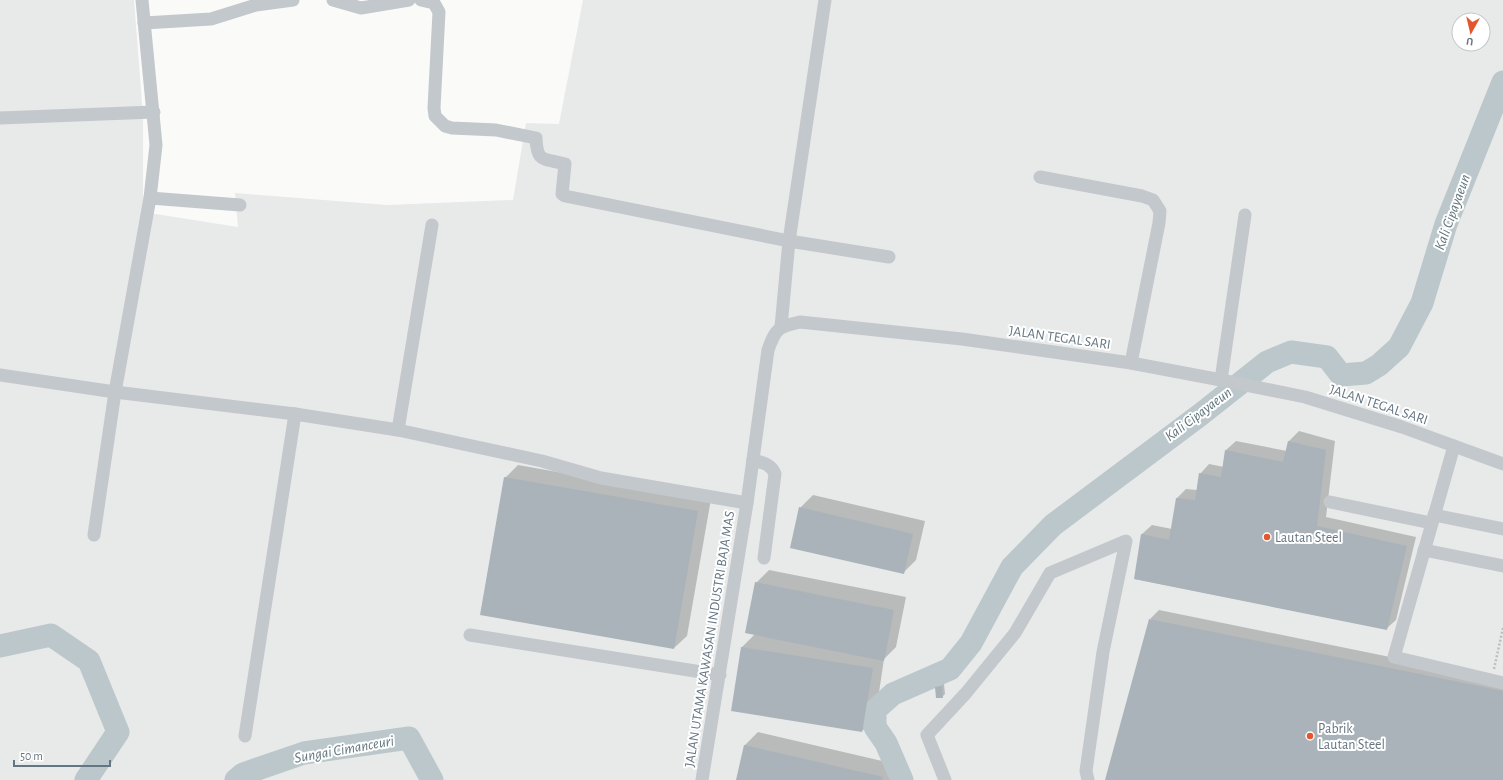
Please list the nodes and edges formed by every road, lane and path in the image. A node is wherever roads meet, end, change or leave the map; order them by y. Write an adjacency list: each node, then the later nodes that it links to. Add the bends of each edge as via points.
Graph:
1 (142, 0): 7 (street)
2 (293, 0): 7 (street, via 256,4 211,19)
3 (333, 0): 4 (street, via 361,8)
4 (409, 0)
5 (421, 0): 15 (street, via 434,3 439,12 434,108 435,116 444,126 496,130 536,138 540,157 565,164 562,194 565,196)
6 (825, 0): 15 (street)
7 (144, 23): 8 (street)
8 (154, 112): 9 (street); 11 (street, via 156,145)
9 (0, 118)
10 (1040, 177): 18 (street, via 1142,196 1153,200 1160,211)
11 (150, 198): 12 (street); 21 (street)
12 (240, 205)
13 (1245, 215): 20 (street)
14 (432, 225): 23 (street)
15 (789, 241): 16 (street); 17 (street)
16 (890, 257)
17 (781, 326): 18 (street, JALAN TEGAL SARI, via 800,322 962,339); 25 (street, via 768,350)
18 (1131, 363): 20 (street, JALAN TEGAL SARI)
19 (0, 375): 21 (street)
20 (1227, 381): 24 (street, JALAN TEGAL SARI, via 1305,397 1402,426)
21 (115, 392): 22 (street); 31 (street)
22 (295, 414): 23 (street); 40 (street)
23 (398, 430): 28 (street, via 542,461 601,478)
24 (1454, 446): 26 (street, JALAN TEGAL SARI); 29 (street)
25 (753, 460): 28 (street); 33 (street, via 765,463 775,474)
26 (1503, 464)
27 (1330, 502): 29 (street)
28 (747, 503): 38 (street, JALAN UTAMA KAWASAN INDUSTRI BAJA MAS)
29 (1433, 519): 30 (street); 32 (street)
30 (1503, 529)
31 (94, 535)
32 (1424, 550): 34 (street); 39 (street, via 1394,656)
33 (764, 558)
34 (1503, 566)
35 (1503, 628): 37 (path)
36 (470, 635): 38 (street)
37 (1502, 636): 39 (path)
38 (720, 675): 41 (street, JALAN UTAMA KAWASAN INDUSTRI BAJA MAS)
39 (1497, 682)
40 (245, 736)
41 (702, 780)
42 (945, 780): 43 (street, via 927,735 966,693 1015,633 1050,573 1126,541 1103,652 1086,771)
43 (1088, 780)

